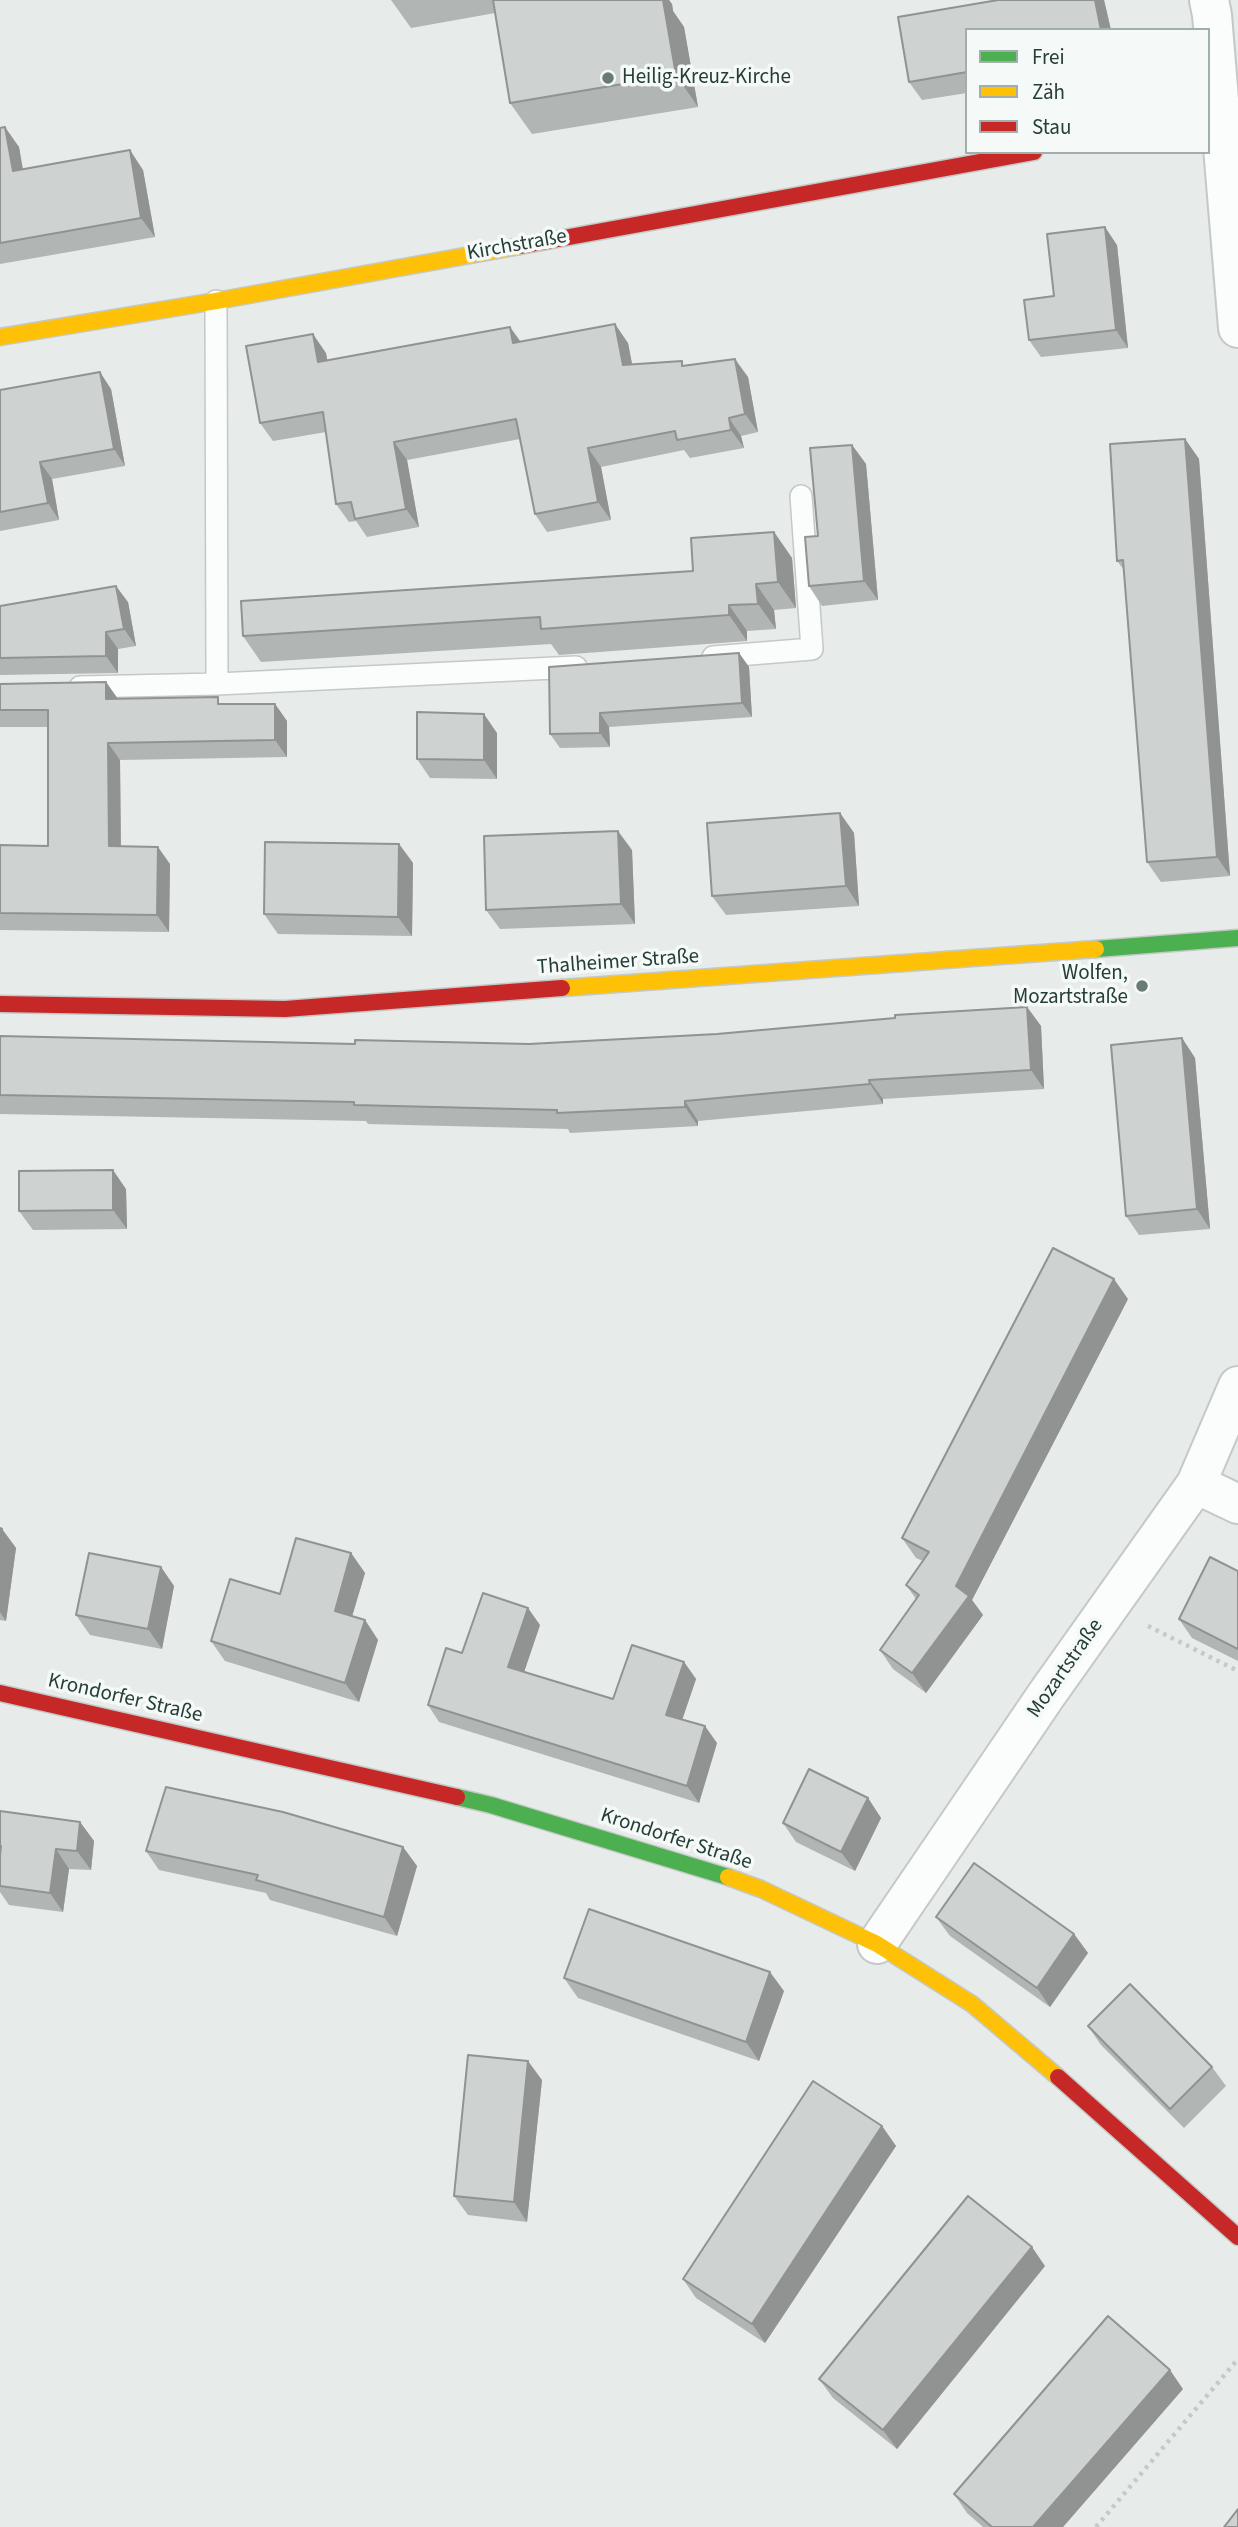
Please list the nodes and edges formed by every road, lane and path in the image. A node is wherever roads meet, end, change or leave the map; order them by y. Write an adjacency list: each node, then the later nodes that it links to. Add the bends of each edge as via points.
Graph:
1 (1209, 0): 3 (street)
2 (1238, 84): 3 (street)
3 (1214, 119): 6 (street)
4 (1023, 154): 5 (street, Kirchstraße)
5 (216, 301): 7 (street, Kirchstraße); 11 (lane)
6 (1238, 328)
7 (0, 337)
8 (800, 496): 9 (lane, via 812,649)
9 (687, 658)
10 (590, 666): 11 (lane)
11 (217, 684): 12 (lane)
12 (54, 687)
13 (1238, 938): 14 (street, Thalheimer Straße, via 285,1009)
14 (0, 1004)
15 (1238, 1386): 16 (street, Mozartstraße)
16 (1196, 1484): 17 (street); 18 (street, Mozartstraße)
17 (1238, 1504)
18 (1110, 1606): 19 (path); 21 (street, Mozartstraße)
19 (1238, 1671)
20 (0, 1693): 21 (street, Krondorfer Straße, via 491,1805 700,1867 761,1889)
21 (877, 1944): 22 (street, Krondorfer Straße, via 972,2004 1014,2038)
22 (1238, 2237)
23 (1238, 2359): 24 (path)
24 (1096, 2527)

